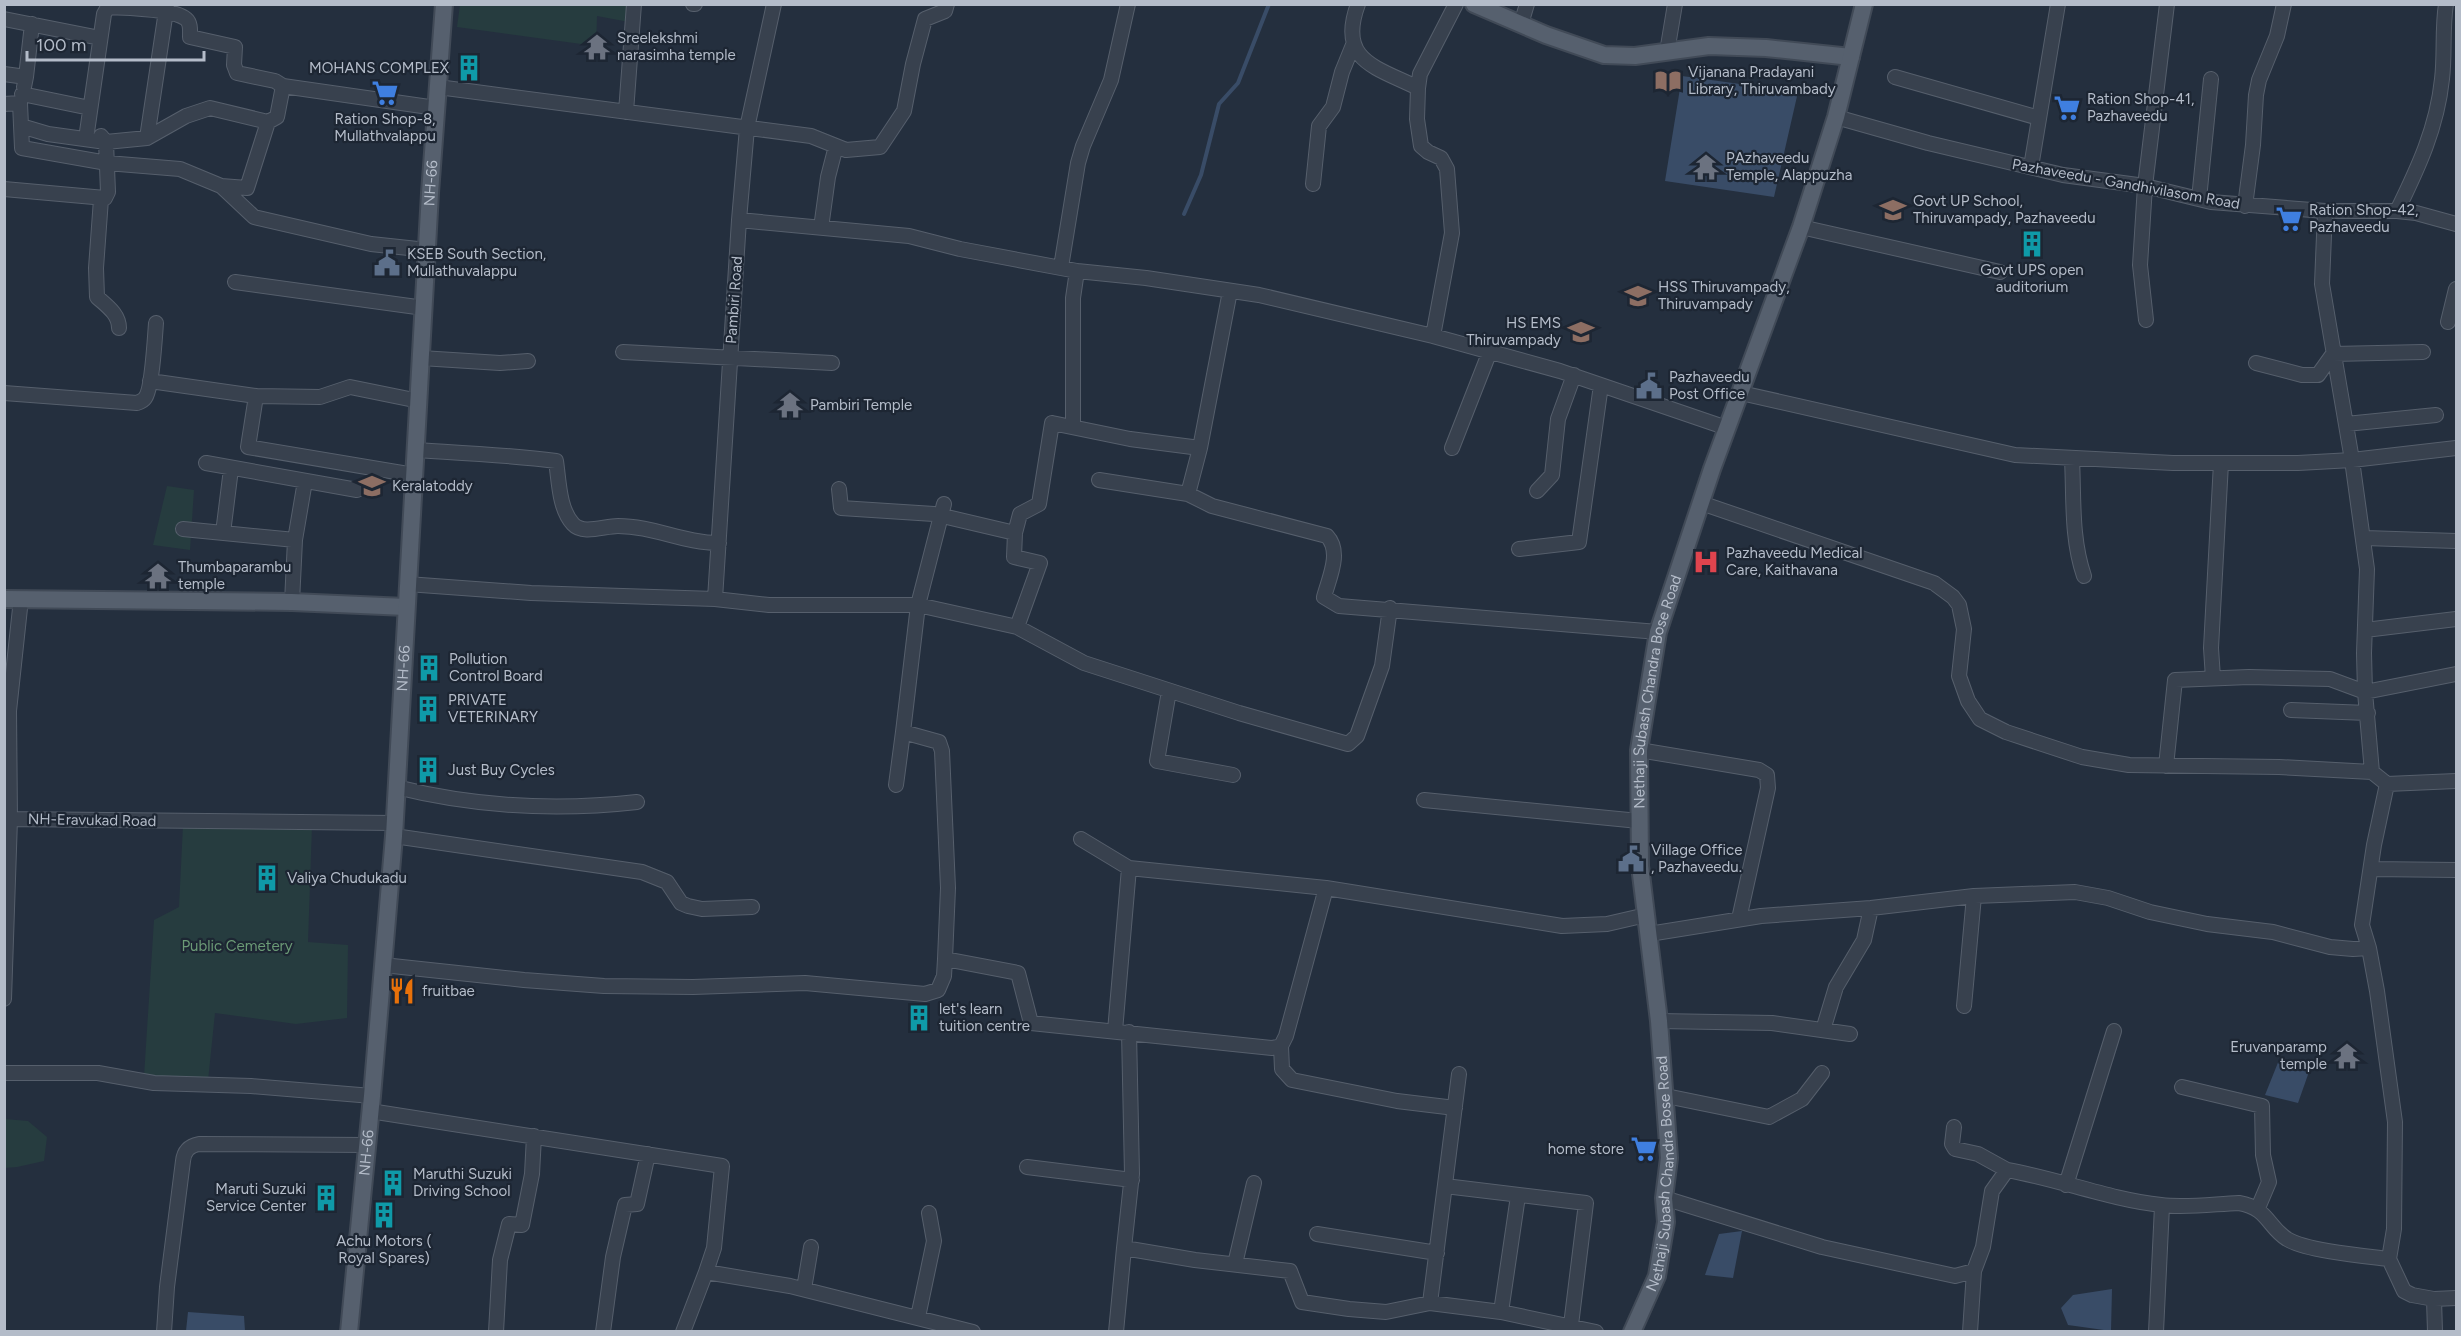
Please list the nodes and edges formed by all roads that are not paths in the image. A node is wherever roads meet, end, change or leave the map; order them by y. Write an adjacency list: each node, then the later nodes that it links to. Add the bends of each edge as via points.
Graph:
1 (444, 4): 32 (main road, NH-66)
2 (634, 4): 37 (street)
3 (774, 4): 43 (street, Pambiri Road)
4 (947, 4): 47 (street, via 945,11 925,20 904,111 880,147 846,150)
5 (1128, 4): 64 (street, via 1111,80 1078,163)
6 (1358, 4): 22 (street, via 1352,24)
7 (1456, 4): 33 (street, via 1420,74)
8 (1474, 4): 20 (main road)
9 (1527, 4): 20 (street)
10 (1675, 4): 23 (street)
11 (1864, 4): 24 (main road, Nethaji Subash Chandra Bose Road)
12 (2058, 4): 40 (street)
13 (2167, 4): 52 (street)
14 (2284, 4): 56 (street, via 2256,95)
15 (2446, 4): 30 (street)
16 (107, 6): 17 (street); 21 (street)
17 (167, 8): 31 (street, via 186,18 190,37 235,47 237,73 275,81); 44 (street)
18 (4, 19): 19 (street)
19 (32, 24): 21 (street); 27 (street)
20 (1521, 24): 23 (main road, via 1604,55)
21 (100, 38): 38 (street)
22 (1353, 45): 33 (street, via 1363,58); 50 (street, via 1333,106 1319,126)
23 (1667, 52): 24 (main road, via 1709,46)
24 (1851, 57): 39 (main road, Nethaji Subash Chandra Bose Road)
25 (4, 74): 27 (street)
26 (2457, 76): 30 (street)
27 (26, 77): 34 (street)
28 (1895, 77): 40 (street)
29 (2211, 79): 55 (street)
30 (2442, 80): 58 (street, via 2423,158)
31 (282, 87): 36 (street); 41 (street, via 277,117)
32 (438, 87): 36 (main road, NH-66); 37 (street)
33 (1418, 88): 75 (street, via 1417,127 1421,146 1446,163 1452,233)
34 (21, 98): 35 (street); 38 (street); 42 (street)
35 (4, 104)
36 (436, 108): 63 (main road, NH-66)
37 (626, 112): 43 (street)
38 (89, 114): 45 (street); 46 (street)
39 (1836, 117): 49 (street, Pazhaveedu - Gandhivilasom Road, via 1928,144); 61 (main road, Nethaji Subash Chandra Bose Road)
40 (2039, 118): 49 (street)
41 (268, 122): 44 (street, via 210,108 186,116); 51 (street, via 247,188)
42 (21, 126): 45 (street); 48 (street, via 22,148)
43 (747, 128): 47 (street, via 811,136); 59 (street, Pambiri Road)
44 (147, 138): 46 (street)
45 (86, 139): 46 (street)
46 (106, 142): 48 (street)
47 (836, 146): 62 (street)
48 (107, 163): 51 (street, via 180,168); 54 (street, via 108,192)
49 (2031, 167): 52 (street, Pazhaveedu - Gandhivilasom Road)
50 (1313, 184)
51 (221, 186): 63 (street, via 254,217 371,244)
52 (2145, 186): 55 (street, Pazhaveedu - Gandhivilasom Road); 71 (street, via 2139,265)
53 (4, 189): 54 (street)
54 (102, 199): 74 (street, via 97,297 119,320)
55 (2199, 199): 56 (street, Pazhaveedu - Gandhivilasom Road)
56 (2245, 206): 57 (street, Pazhaveedu - Gandhivilasom Road)
57 (2325, 211): 58 (street, Pazhaveedu - Gandhivilasom Road); 79 (street, via 2322,284)
58 (2397, 211): 60 (street, Pazhaveedu - Gandhivilasom Road)
59 (739, 220): 62 (street); 81 (street, Pambiri Road)
60 (2457, 224)
61 (1801, 227): 66 (street); 89 (main road, Nethaji Subash Chandra Bose Road)
62 (821, 228): 64 (street, via 909,236)
63 (427, 250): 70 (main road, NH-66)
64 (1061, 267): 65 (street)
65 (1077, 271): 69 (street); 94 (street, via 1073,298)
66 (2000, 272)
67 (235, 282): 70 (street)
68 (2457, 290): 72 (street)
69 (1230, 291): 75 (street); 96 (street)
70 (424, 309): 80 (main road, NH-66)
71 (2146, 320)
72 (2448, 322)
73 (156, 323): 86 (street)
74 (119, 328)
75 (1433, 336): 77 (street)
76 (623, 351): 81 (street)
77 (1490, 351): 85 (street); 97 (street)
78 (2423, 352): 79 (street)
79 (2333, 354): 84 (street, via 2318,375 2302,375); 93 (street)
80 (421, 358): 82 (street); 91 (main road, NH-66)
81 (730, 359): 83 (street); 120 (street, Pambiri Road)
82 (528, 361)
83 (832, 363)
84 (2256, 363)
85 (1574, 375): 87 (street); 110 (street, via 1558,419 1552,475)
86 (150, 381): 88 (street, via 147,396 137,403); 90 (street)
87 (1601, 385): 95 (street); 121 (street, via 1579,542)
88 (4, 393)
89 (1741, 393): 95 (main road, Nethaji Subash Chandra Bose Road); 100 (street, via 2015,455)
90 (256, 396): 91 (street, via 320,397 350,387); 105 (street, via 248,447)
91 (419, 401): 99 (main road, NH-66)
92 (2436, 415): 93 (street)
93 (2346, 424): 101 (street)
94 (1073, 426): 96 (street, via 1130,439); 116 (street, via 1052,423 1039,504 1020,514)
95 (1727, 428): 112 (main road, Nethaji Subash Chandra Bose Road)
96 (1200, 448): 111 (street)
97 (1452, 448)
98 (2457, 448): 101 (street)
99 (416, 450): 105 (main road, NH-66); 120 (street, via 556,461 564,512 574,526 651,529 699,543)
100 (2072, 459): 103 (street); 122 (street, via 2076,554)
101 (2352, 460): 103 (street); 117 (street)
102 (206, 463): 104 (street)
103 (2221, 463): 135 (street, via 2211,648)
104 (231, 469): 107 (street); 115 (street)
105 (414, 475): 123 (main road, NH-66)
106 (1099, 480): 111 (street)
107 (305, 481): 109 (street); 118 (street)
108 (839, 489): 113 (street, via 841,508)
109 (357, 490)
110 (1536, 491)
111 (1188, 494): 129 (street, via 1212,506 1327,536 1333,542 1335,556 1324,597 1339,606)
112 (1701, 503): 133 (main road, Nethaji Subash Chandra Bose Road); 142 (street, via 1934,583 1953,597 1959,605 1964,629 1959,676 1980,720 2082,757)
113 (943, 510): 116 (street); 127 (street)
114 (183, 529): 115 (street)
115 (223, 533): 118 (street)
116 (1016, 533): 131 (street, via 1014,557 1040,563)
117 (2364, 538): 119 (street); 132 (street)
118 (295, 540): 126 (street)
119 (2457, 541)
120 (719, 543): 124 (street, Pambiri Road)
121 (1519, 549)
122 (2084, 576)
123 (407, 584): 124 (street); 128 (main road, NH-66)
124 (715, 598): 127 (street, via 769,605)
125 (13, 599): 126 (main road); 143 (street, NH-Eravukad Road)
126 (292, 602): 128 (main road)
127 (918, 605): 131 (street); 140 (street)
128 (406, 607): 149 (main road, NH-66)
129 (1390, 608): 133 (street); 136 (street, via 1382,666 1357,736 1348,744)
130 (2457, 619): 132 (street)
131 (1017, 627): 136 (street, via 1084,663)
132 (2365, 630): 137 (street)
133 (1658, 632): 141 (main road, Nethaji Subash Chandra Bose Road)
134 (2457, 674): 137 (street)
135 (2213, 678): 137 (street, via 2330,679); 142 (street, via 2175,680)
136 (1169, 691): 145 (street, via 1157,761)
137 (2365, 692): 139 (street)
138 (2291, 710): 139 (street)
139 (2368, 713): 144 (street)
140 (903, 732): 148 (street); 168 (street, via 939,742 944,757 948,888)
141 (1639, 750): 153 (main road, Nethaji Subash Chandra Bose Road); 164 (street, via 1759,770 1767,775)
142 (2166, 766): 144 (street)
143 (7, 771): 152 (street, NH-Eravukad Road)
144 (2372, 771): 147 (street)
145 (1233, 775)
146 (2457, 781): 147 (street)
147 (2387, 784): 157 (street)
148 (896, 785)
149 (396, 787): 151 (street, via 508,805 588,807); 154 (main road, NH-66)
150 (1424, 800): 153 (street)
151 (637, 802)
152 (10, 819): 154 (street, NH-Eravukad Road); 166 (street)
153 (1639, 821): 163 (main road, Nethaji Subash Chandra Bose Road)
154 (394, 830): 161 (street, NH-Eravukad Road, via 642,872 667,882 681,903 688,906); 169 (main road, NH-66)
155 (1080, 838): 156 (street)
156 (1129, 868): 159 (street); 175 (street)
157 (2371, 869): 158 (street); 167 (street, via 2362,925)
158 (2457, 870)
159 (1326, 888): 163 (street, via 1562,926 1606,924); 179 (street)
160 (1974, 896): 162 (street); 167 (street, via 2092,894 2139,910 2207,924 2272,932 2330,946); 172 (street)
161 (752, 907)
162 (1871, 908): 164 (street); 174 (street, via 1864,940 1836,987)
163 (1646, 915): 165 (main road, Nethaji Subash Chandra Bose Road)
164 (1739, 919): 165 (street)
165 (1649, 934): 173 (main road, Nethaji Subash Chandra Bose Road)
166 (6, 939): 170 (street)
167 (2369, 948): 206 (street, via 2395,1122 2394,1229)
168 (945, 959): 169 (street, via 942,985 925,994 805,982 604,986); 175 (street, via 1018,973 1030,1023)
169 (383, 965): 185 (main road, NH-66)
170 (5, 974): 171 (street)
171 (4, 999)
172 (1965, 1006)
173 (1659, 1021): 174 (street, via 1772,1023); 184 (main road, Nethaji Subash Chandra Bose Road)
174 (1823, 1030): 178 (street)
175 (1115, 1031): 177 (street)
176 (2114, 1031): 195 (street)
177 (1129, 1032): 179 (street); 193 (street)
178 (1850, 1034)
179 (1281, 1046): 186 (street, via 1282,1069 1292,1080)
180 (4, 1073): 185 (street, via 98,1073 154,1083 251,1086)
181 (1822, 1073): 184 (street, via 1802,1099 1769,1117)
182 (1459, 1074): 186 (street)
183 (2182, 1087): 200 (street, via 2262,1106 2263,1155 2269,1182)
184 (1666, 1096): 198 (main road, Nethaji Subash Chandra Bose Road, via 1669,1158)
185 (371, 1104): 188 (street); 189 (main road, NH-66)
186 (1455, 1108): 196 (street)
187 (1954, 1127): 192 (street, via 1955,1149 1978,1154)
188 (534, 1137): 190 (street); 219 (street, via 532,1174 522,1225 508,1224 500,1260)
189 (366, 1145): 217 (street, via 190,1147 184,1153); 218 (main road, NH-66)
190 (648, 1154): 209 (street, via 722,1166 714,1248); 220 (street, via 637,1204 626,1205 613,1257)
191 (1027, 1167): 193 (street)
192 (2007, 1170): 195 (street); 208 (street, via 1992,1191 1983,1247)
193 (1132, 1180): 204 (street)
194 (1254, 1183): 207 (street)
195 (2066, 1185): 199 (street)
196 (1445, 1186): 197 (street); 205 (street)
197 (1518, 1196): 214 (street); 216 (street, via 1586,1203)
198 (1664, 1198): 208 (street, via 1822,1247 1955,1275); 225 (main road, Nethaji Subash Chandra Bose Road, via 1666,1222 1657,1276)
199 (2162, 1206): 200 (street, via 2239,1203); 227 (street)
200 (2258, 1208): 206 (street, via 2286,1238 2296,1243)
201 (929, 1213): 215 (street, via 934,1241)
202 (1317, 1234): 205 (street)
203 (811, 1247): 210 (street)
204 (1124, 1248): 207 (street); 223 (street)
205 (1437, 1253): 213 (street)
206 (2389, 1259): 212 (street, via 2404,1291)
207 (1235, 1264): 213 (street, via 1290,1270 1302,1302 1386,1312)
208 (1974, 1271): 226 (street)
209 (706, 1272): 210 (street); 221 (street)
210 (804, 1289): 215 (street)
211 (2457, 1298): 212 (street)
212 (2434, 1299): 228 (street)
213 (1430, 1303): 214 (street)
214 (1501, 1312): 216 (street)
215 (918, 1317): 222 (street)
216 (1571, 1325): 224 (street)
217 (164, 1332)
218 (349, 1332)
219 (496, 1332)
220 (603, 1332)
221 (683, 1332)
222 (973, 1332)
223 (1116, 1332)
224 (1596, 1332)
225 (1632, 1332)
226 (1970, 1332)
227 (2156, 1332)
228 (2435, 1332)

